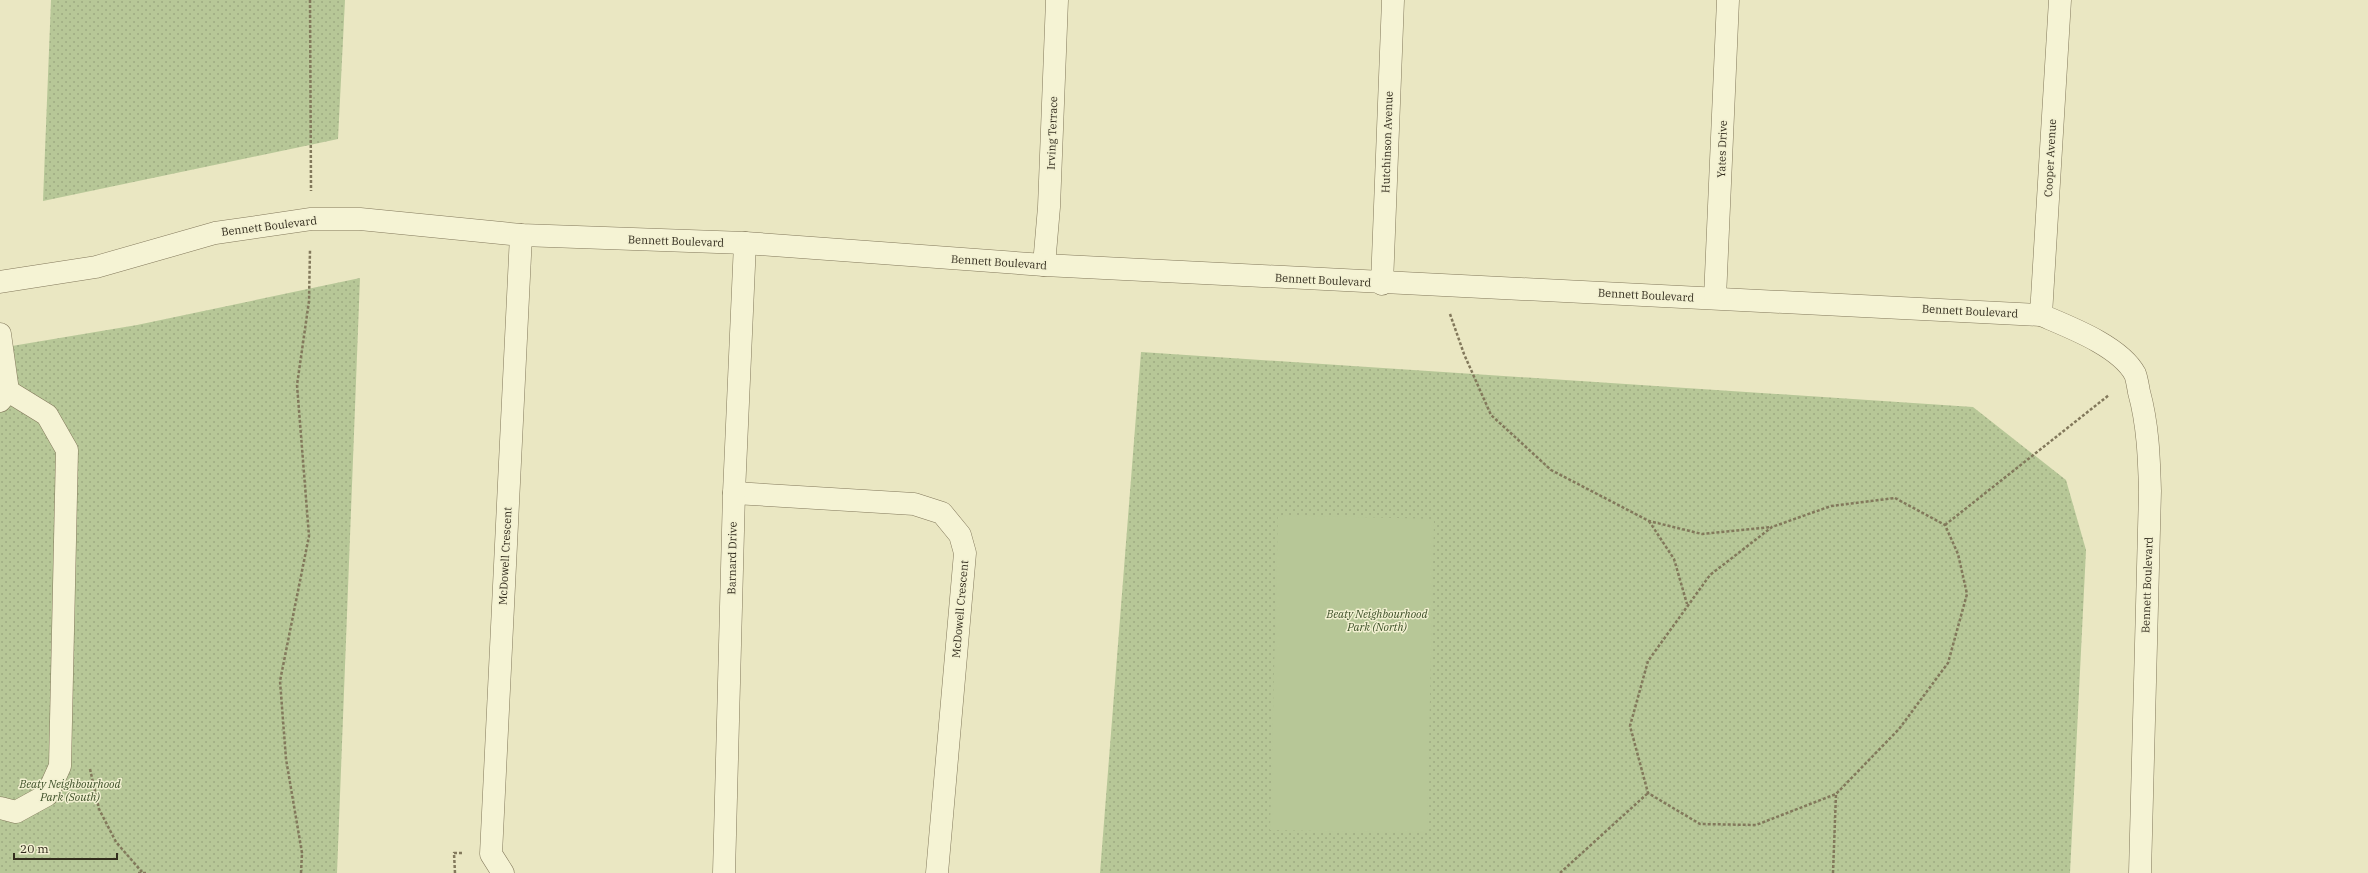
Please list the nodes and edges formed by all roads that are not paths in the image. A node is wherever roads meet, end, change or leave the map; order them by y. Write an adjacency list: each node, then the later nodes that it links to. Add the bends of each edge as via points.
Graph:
1 (1057, 0): 7 (street, Irving Terrace, via 1049,207)
2 (1393, 0): 9 (street, Hutchinson Avenue)
3 (1728, 0): 10 (street, Yates Drive)
4 (2060, 0): 11 (street, Cooper Avenue)
5 (521, 235): 6 (street, Bennett Boulevard); 8 (street, Bennett Boulevard, via 360,219 311,219 215,233 96,267); 16 (street, McDowell Crescent, via 491,854)
6 (745, 243): 7 (street, Bennett Boulevard); 14 (street, Barnard Drive)
7 (1044, 265): 9 (street, Bennett Boulevard)
8 (0, 282)
9 (1382, 284): 10 (street, Bennett Boulevard)
10 (1715, 298): 11 (street, Bennett Boulevard)
11 (2041, 315): 19 (street, Bennett Boulevard, via 2081,332 2114,352 2135,374 2149,446)
12 (0, 334): 13 (street)
13 (4, 396): 15 (street, via 48,415 67,450 67,458 60,766 47,795 16,812)
14 (734, 493): 17 (street, Barnard Drive); 18 (street, McDowell Crescent, via 914,504 942,513 960,535 965,553)
15 (0, 808)
16 (503, 873)
17 (724, 873)
18 (937, 873)
19 (2140, 873)

